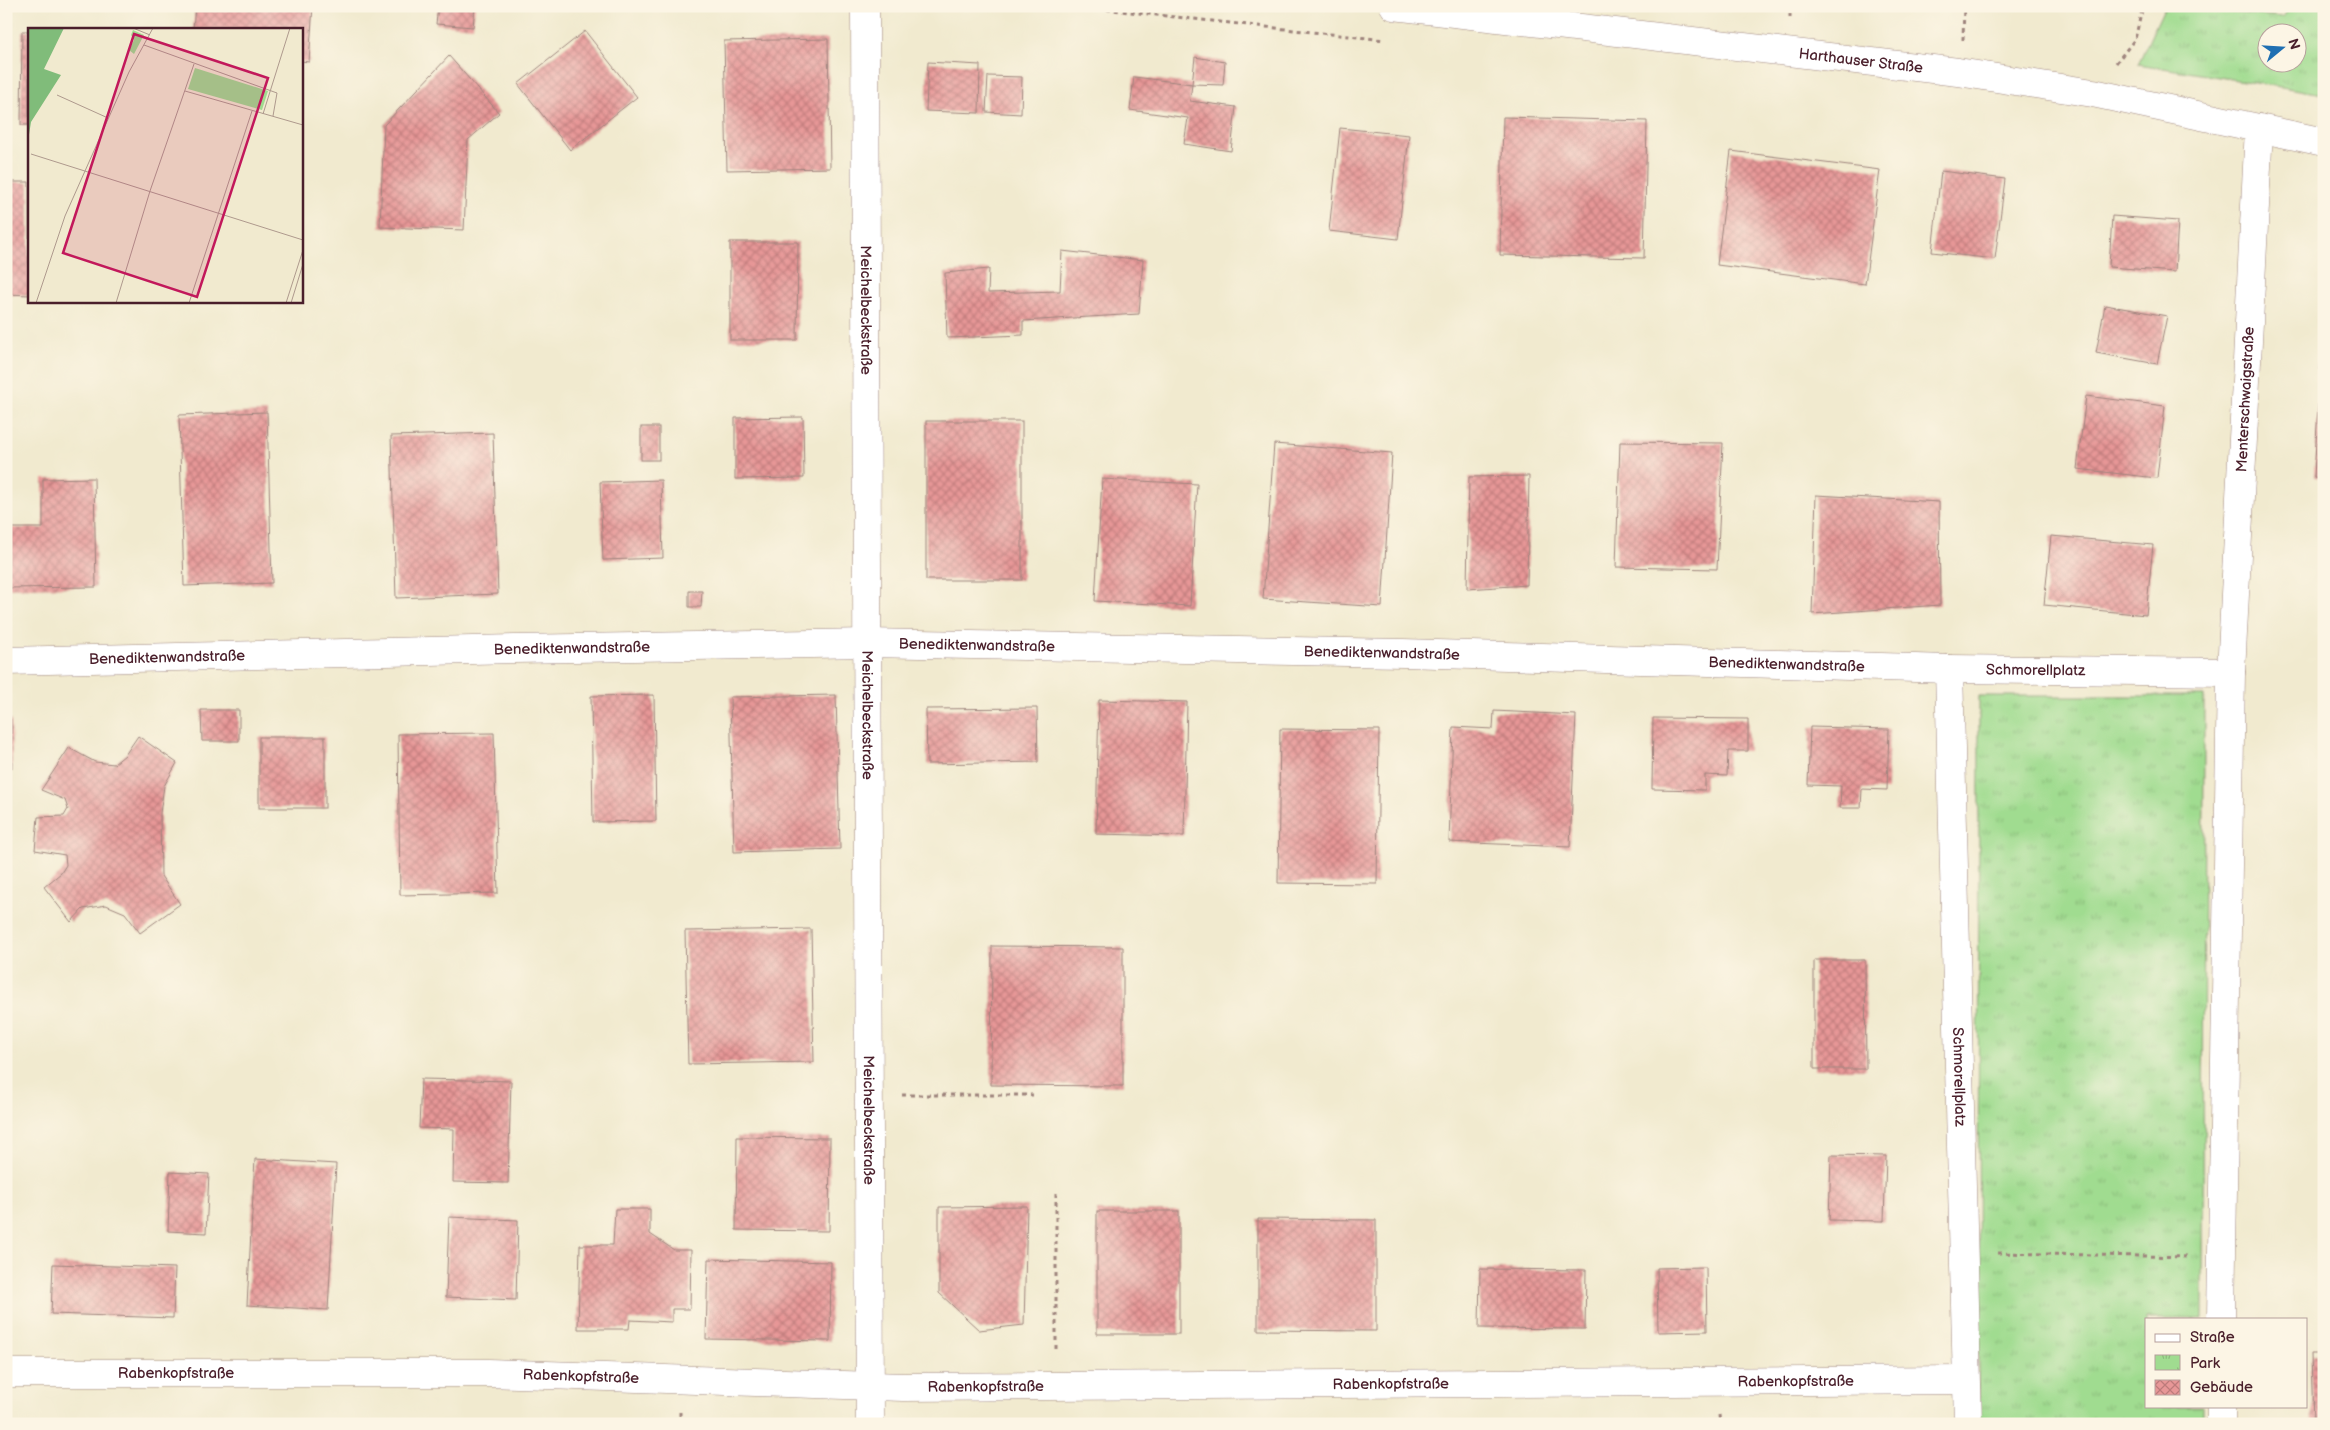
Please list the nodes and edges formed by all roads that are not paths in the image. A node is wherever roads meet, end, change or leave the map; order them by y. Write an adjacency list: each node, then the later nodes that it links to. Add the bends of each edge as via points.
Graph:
1 (865, 6): 6 (street, Meichelbeckstraße)
2 (1394, 6): 3 (street, Harthauser Straße)
3 (1442, 9): 4 (street, Harthauser Straße, via 1948,71 2093,93)
4 (2259, 128): 5 (street, Harthauser Straße); 9 (street, Menterschwaigstraße)
5 (2324, 142)
6 (867, 643): 7 (street, Benediktenwandstraße); 8 (street, Benediktenwandstraße, via 1403,653); 13 (street, Meichelbeckstraße)
7 (6, 661)
8 (1949, 669): 9 (street, Schmorellplatz); 12 (street, Schmorellplatz)
9 (2231, 672): 10 (street)
10 (2221, 1318)
11 (6, 1373): 13 (street, Rabenkopfstraße, via 489,1374)
12 (1966, 1380): 13 (street, Rabenkopfstraße); 16 (street, Schmorellplatz)
13 (871, 1387): 15 (street, Meichelbeckstraße)
14 (2221, 1408): 17 (street)
15 (870, 1424)
16 (1968, 1424)
17 (2221, 1424)

